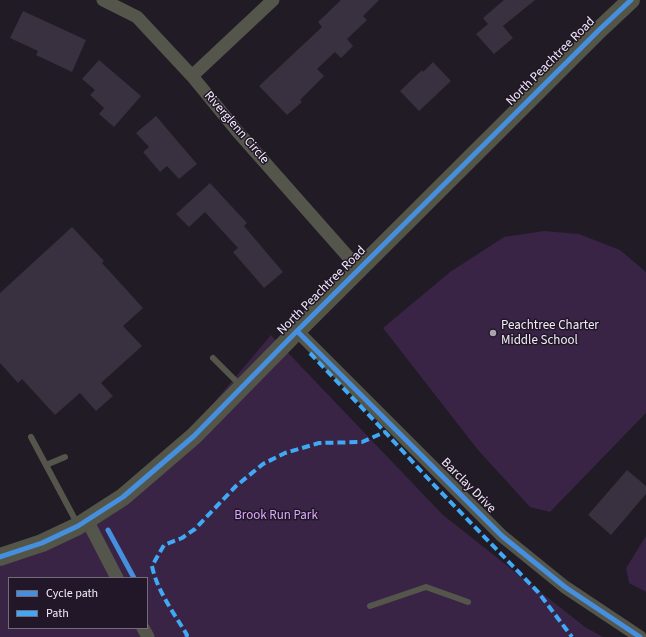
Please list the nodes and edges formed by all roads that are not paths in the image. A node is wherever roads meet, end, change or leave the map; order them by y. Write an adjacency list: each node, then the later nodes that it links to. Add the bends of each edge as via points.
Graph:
1 (103, 0): 4 (street, Riverglenn Circle, via 137,17)
2 (273, 0): 4 (street)
3 (631, 0): 5 (street, North Peachtree Road)
4 (192, 76): 5 (street, Riverglenn Circle)
5 (359, 269): 6 (street, North Peachtree Road)
6 (297, 330): 8 (street, North Peachtree Road); 17 (street, Barclay Drive, via 502,536 565,587)
7 (213, 358): 8 (lane)
8 (242, 387): 12 (street, North Peachtree Road, via 188,441 123,497)
9 (31, 437): 11 (lane)
10 (65, 457): 11 (lane)
11 (46, 465): 12 (lane)
12 (83, 523): 13 (street, North Peachtree Road, via 42,543); 14 (street)
13 (0, 557)
14 (116, 577)
15 (468, 602): 16 (lane, via 426,587)
16 (370, 606)
17 (640, 637)

